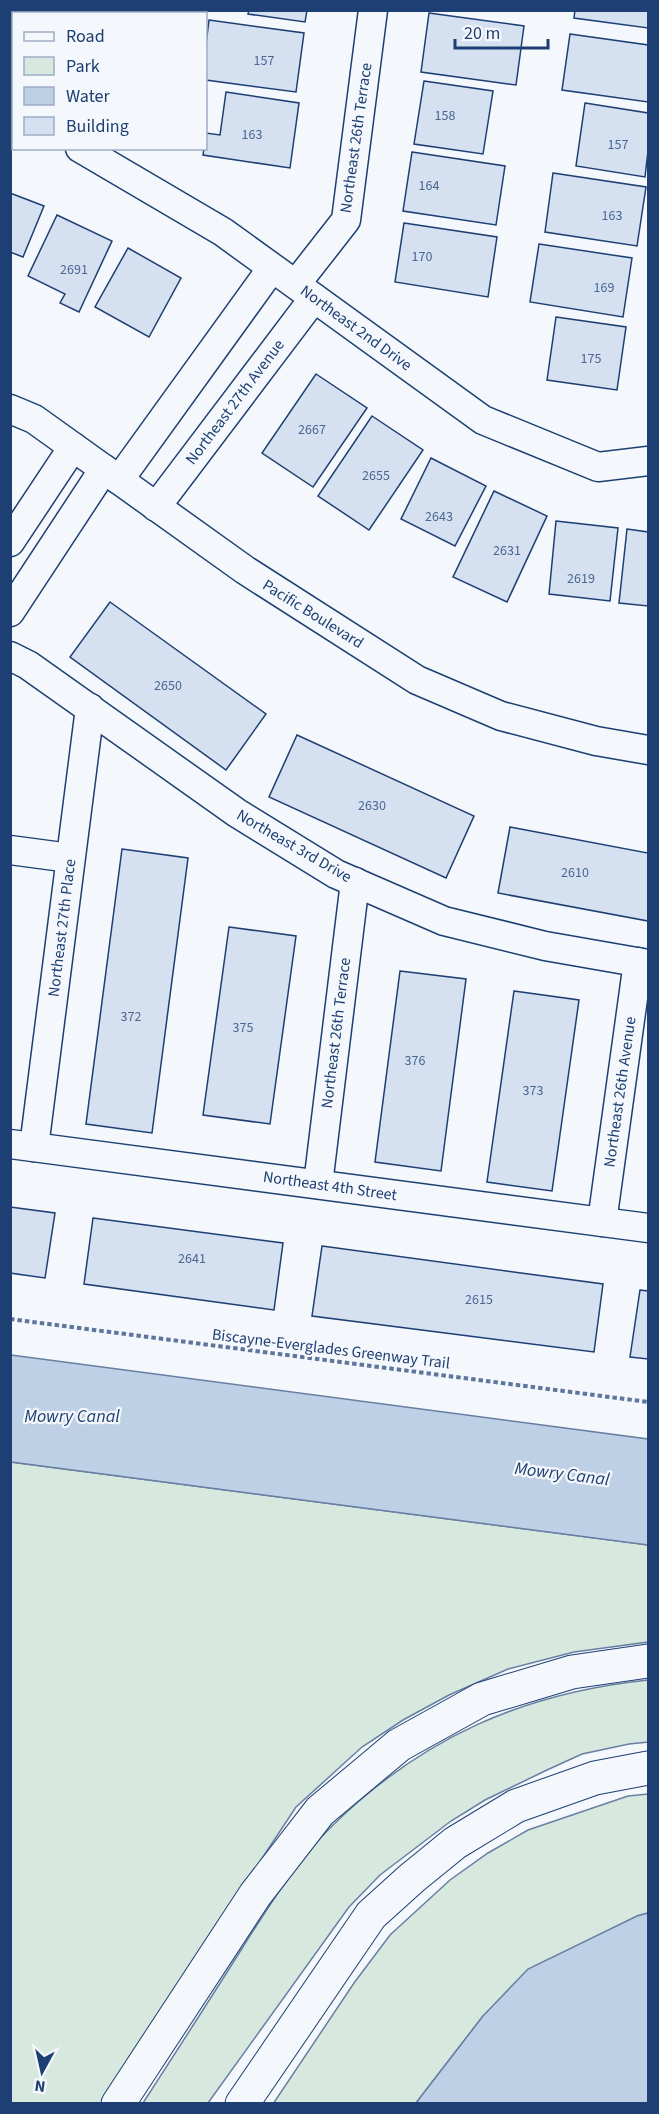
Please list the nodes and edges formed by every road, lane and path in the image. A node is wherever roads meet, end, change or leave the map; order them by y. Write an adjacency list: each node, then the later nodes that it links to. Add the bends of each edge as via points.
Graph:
1 (12, 10): 3 (street)
2 (373, 10): 6 (street, Northeast 26th Terrace, via 345,220)
3 (10, 22)
4 (83, 150): 5 (street, Northeast 2nd Drive, via 223,232)
5 (272, 268): 6 (street, Northeast 2nd Drive); 10 (street)
6 (305, 291): 9 (street, Northeast 2nd Drive, via 483,420 598,466); 11 (street, Northeast 27th Avenue)
7 (10, 409): 8 (street, Pacific Boulevard, via 34,419)
8 (73, 447): 10 (street, Pacific Boulevard); 12 (street)
9 (648, 461)
10 (112, 475): 11 (street, Pacific Boulevard); 13 (street)
11 (156, 507): 16 (street, Pacific Boulevard, via 245,570 417,680 501,716)
12 (10, 542)
13 (10, 612)
14 (10, 656): 15 (street, Northeast 3rd Drive)
15 (90, 708): 18 (street, Northeast 27th Place); 19 (street, Northeast 3rd Drive, via 237,813)
16 (648, 750)
17 (10, 850): 18 (street)
18 (70, 858): 21 (street, Northeast 27th Place)
19 (355, 882): 20 (street, Northeast 3rd Drive, via 444,921 544,946); 22 (street, Northeast 26th Terrace)
20 (643, 963): 23 (street, Northeast 26th Avenue)
21 (22, 1145): 22 (street, Northeast 4th Street)
22 (318, 1184): 23 (street, Northeast 4th Street)
23 (602, 1222): 24 (street, Northeast 4th Street)
24 (648, 1228)
25 (10, 1319): 26 (path, Biscayne-Everglades Greenway Trail)
26 (648, 1402)
27 (648, 1661): 29 (highway, via 572,1672 482,1699 390,1752 320,1811 255,1895)
28 (648, 1768): 30 (highway, via 595,1778 516,1806 455,1843 412,1878 371,1915)
29 (118, 2103)
30 (242, 2103)

